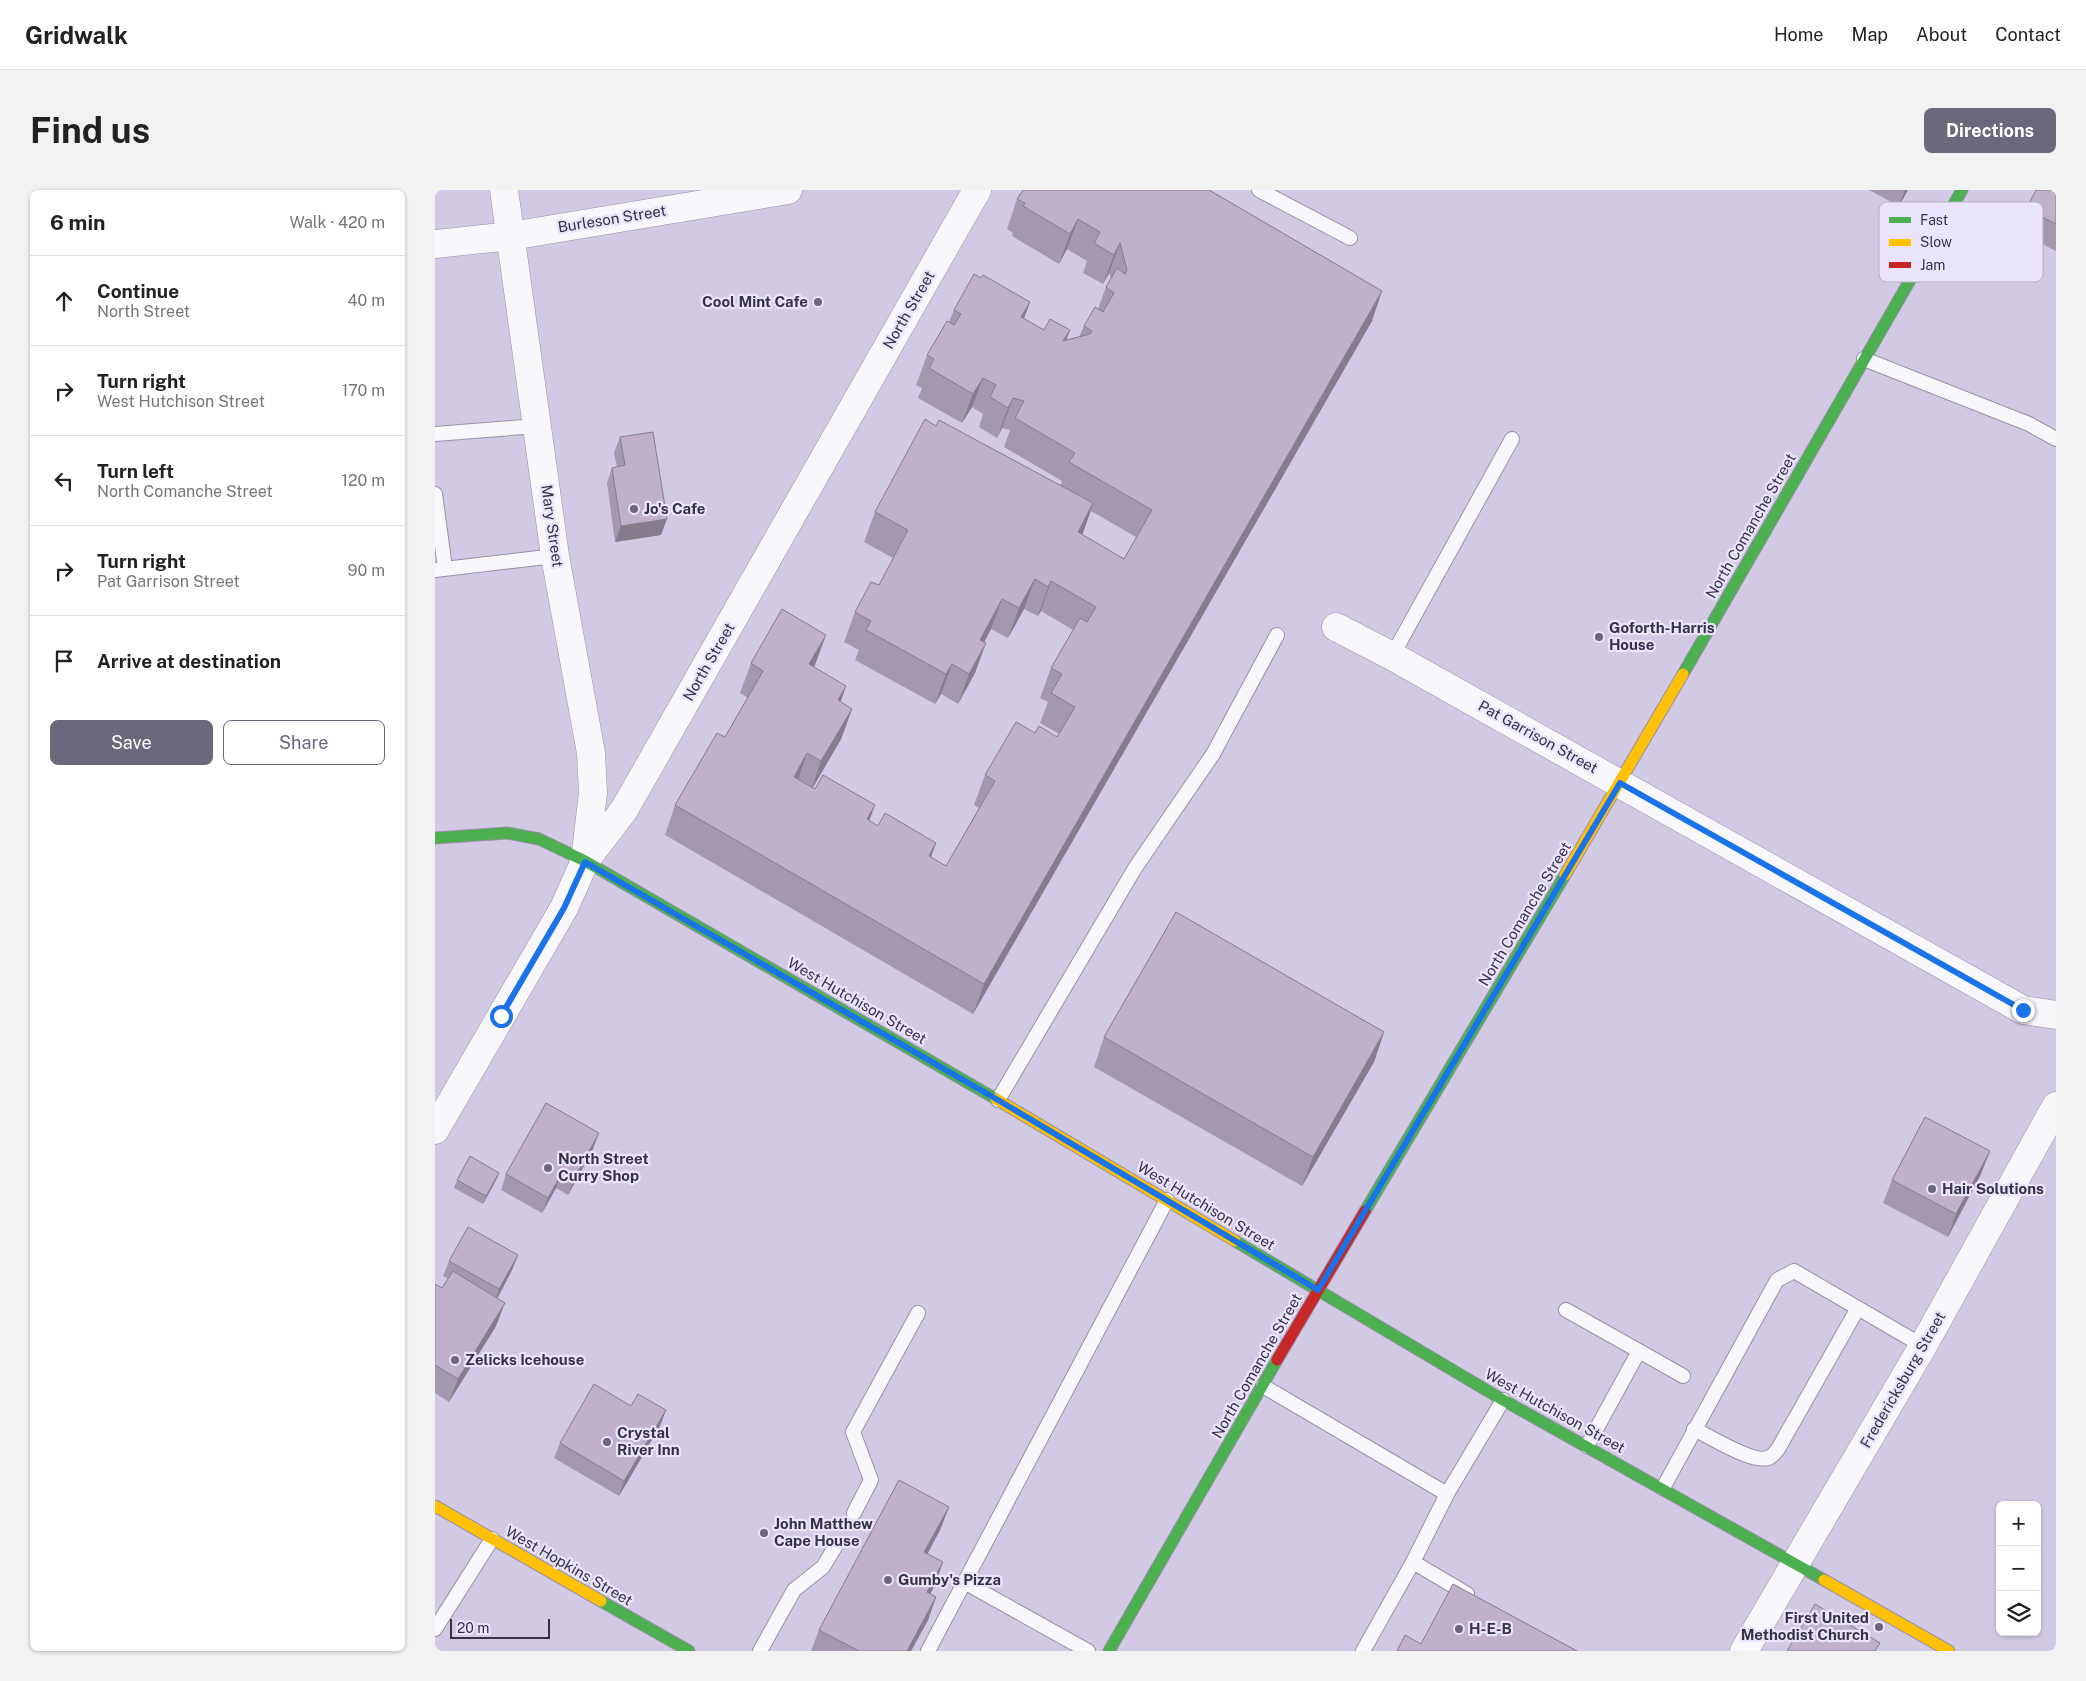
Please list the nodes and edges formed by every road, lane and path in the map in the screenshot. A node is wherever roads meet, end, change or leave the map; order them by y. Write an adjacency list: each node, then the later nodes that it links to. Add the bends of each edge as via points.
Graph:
1 (504, 190): 7 (street, Mary Street)
2 (788, 190): 7 (street, Burleson Street)
3 (977, 190): 24 (street, North Street, via 624,810)
4 (1259, 190): 8 (lane)
5 (1962, 190): 6 (street, North Comanche Street)
6 (1955, 202)
7 (511, 236): 9 (street, Burleson Street); 12 (street, Mary Street)
8 (1350, 238)
9 (435, 244)
10 (1909, 282): 11 (street, North Comanche Street)
11 (1864, 359): 15 (lane, via 2029,424); 22 (street, North Comanche Street)
12 (537, 426): 13 (lane); 17 (street, Mary Street)
13 (435, 434)
14 (1512, 439): 21 (lane)
15 (2056, 439)
16 (435, 494): 18 (lane)
17 (555, 556): 18 (lane); 24 (street, Mary Street, via 591,753 593,793)
18 (440, 569)
19 (1336, 627): 21 (street, Pat Garrison Street)
20 (1277, 635): 26 (lane, via 1213,754 1135,868)
21 (1392, 656): 22 (street, Pat Garrison Street)
22 (1620, 783): 25 (street, Pat Garrison Street, via 2023,1010); 30 (street, North Comanche Street)
23 (435, 838): 24 (street, West Hutchison Street, via 507,833 539,839)
24 (585, 862): 26 (street, West Hutchison Street); 28 (street, North Street, via 564,908)
25 (2056, 1015)
26 (998, 1100): 29 (street, West Hutchison Street)
27 (2056, 1106): 34 (street, Fredericksburg Street)
28 (435, 1130)
29 (1167, 1200): 30 (street, West Hutchison Street); 49 (lane)
30 (1318, 1290): 37 (street, North Comanche Street); 38 (street, West Hutchison Street)
31 (1858, 1308): 34 (lane); 39 (lane, via 1770,1458 1748,1457); 39 (lane, via 1795,1271 1777,1280)
32 (1566, 1310): 35 (lane)
33 (919, 1313): 44 (lane, via 853,1432 871,1480)
34 (1923, 1346): 48 (street, Fredericksburg Street)
35 (1639, 1351): 36 (lane); 40 (lane)
36 (1683, 1376)
37 (1263, 1386): 42 (lane); 56 (street, North Comanche Street)
38 (1503, 1400): 40 (street, West Hutchison Street); 42 (lane)
39 (1695, 1429): 41 (lane)
40 (1587, 1446): 41 (street, West Hutchison Street)
41 (1663, 1488): 48 (street, West Hutchison Street)
42 (1447, 1494): 47 (lane)
43 (435, 1506): 45 (street, West Hopkins Street)
44 (854, 1513)
45 (492, 1539): 51 (lane); 52 (street, West Hopkins Street)
46 (835, 1547): 53 (lane, via 823,1567 794,1590)
47 (1413, 1562): 50 (lane); 57 (lane)
48 (1795, 1564): 58 (street, Fredericksburg Street); 59 (street, West Hutchison Street)
49 (964, 1582): 54 (lane); 55 (lane)
50 (1481, 1602)
51 (435, 1629)
52 (682, 1649)
53 (761, 1651)
54 (928, 1651)
55 (1088, 1651)
56 (1109, 1651)
57 (1363, 1651)
58 (1744, 1651)
59 (1949, 1651)

